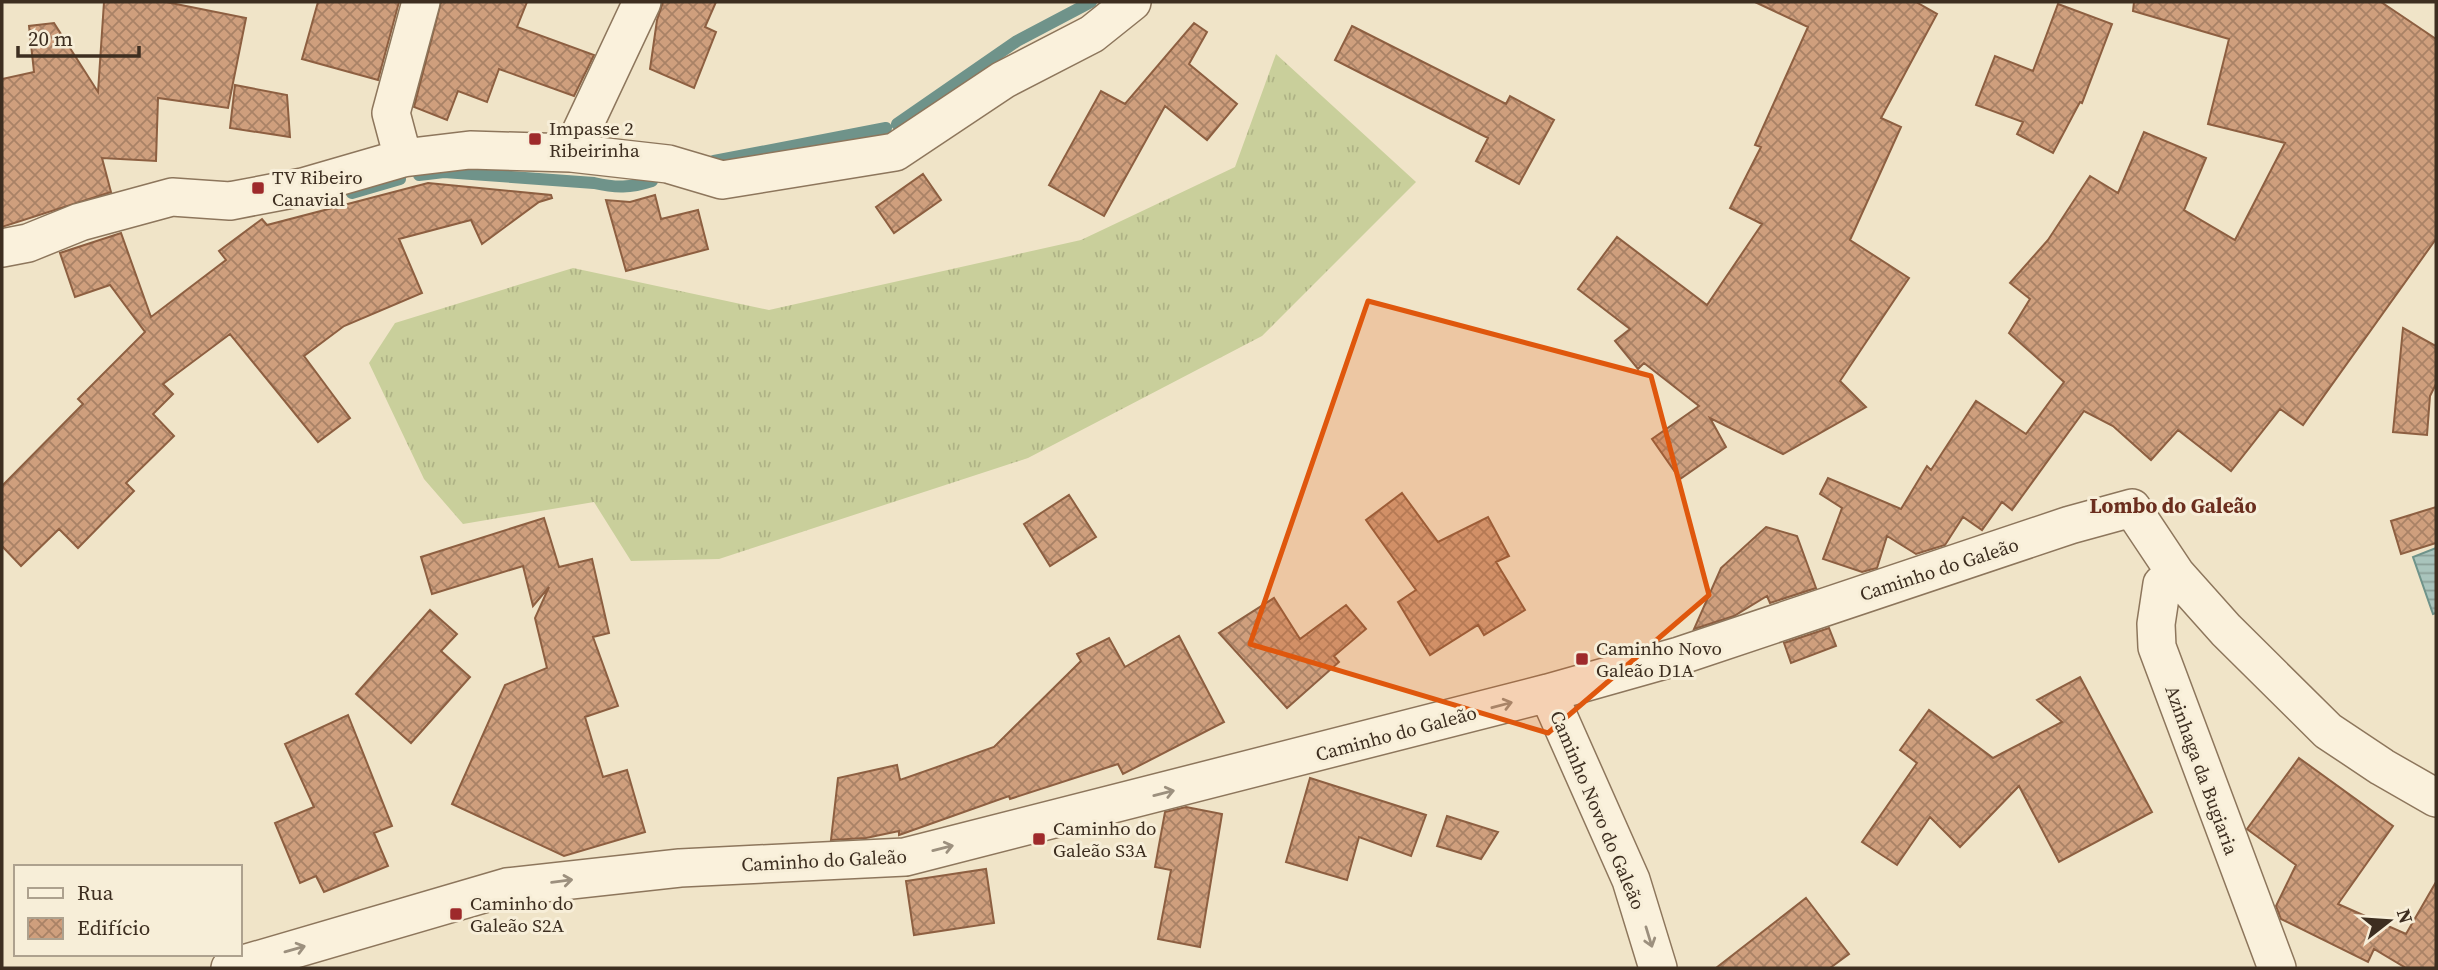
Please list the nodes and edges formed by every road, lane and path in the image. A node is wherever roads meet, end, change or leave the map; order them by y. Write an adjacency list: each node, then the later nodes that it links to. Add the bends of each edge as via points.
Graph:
1 (421, 2): 5 (street, via 391,113)
2 (642, 2): 4 (street)
3 (1132, 2): 4 (street, via 1092,34 1003,80 894,152 722,180 668,164)
4 (571, 153): 5 (street, via 470,150)
5 (404, 158): 6 (street, via 303,187 230,201 172,197)
6 (2, 248)
7 (2176, 574): 8 (street, Caminho do Galeão, via 2132,508 1679,656); 9 (street, Caminho do Galeão, via 2328,731); 12 (street, Azinhaga da Bugiaria, via 2162,584 2157,647)
8 (1548, 693): 10 (street, Caminho do Galeão, one-way to 8, via 507,887 680,868 905,857); 11 (street, Caminho Novo do Galeão, one-way to 11, via 1631,880)
9 (2436, 798)
10 (230, 968)
11 (1658, 968)
12 (2277, 968)

